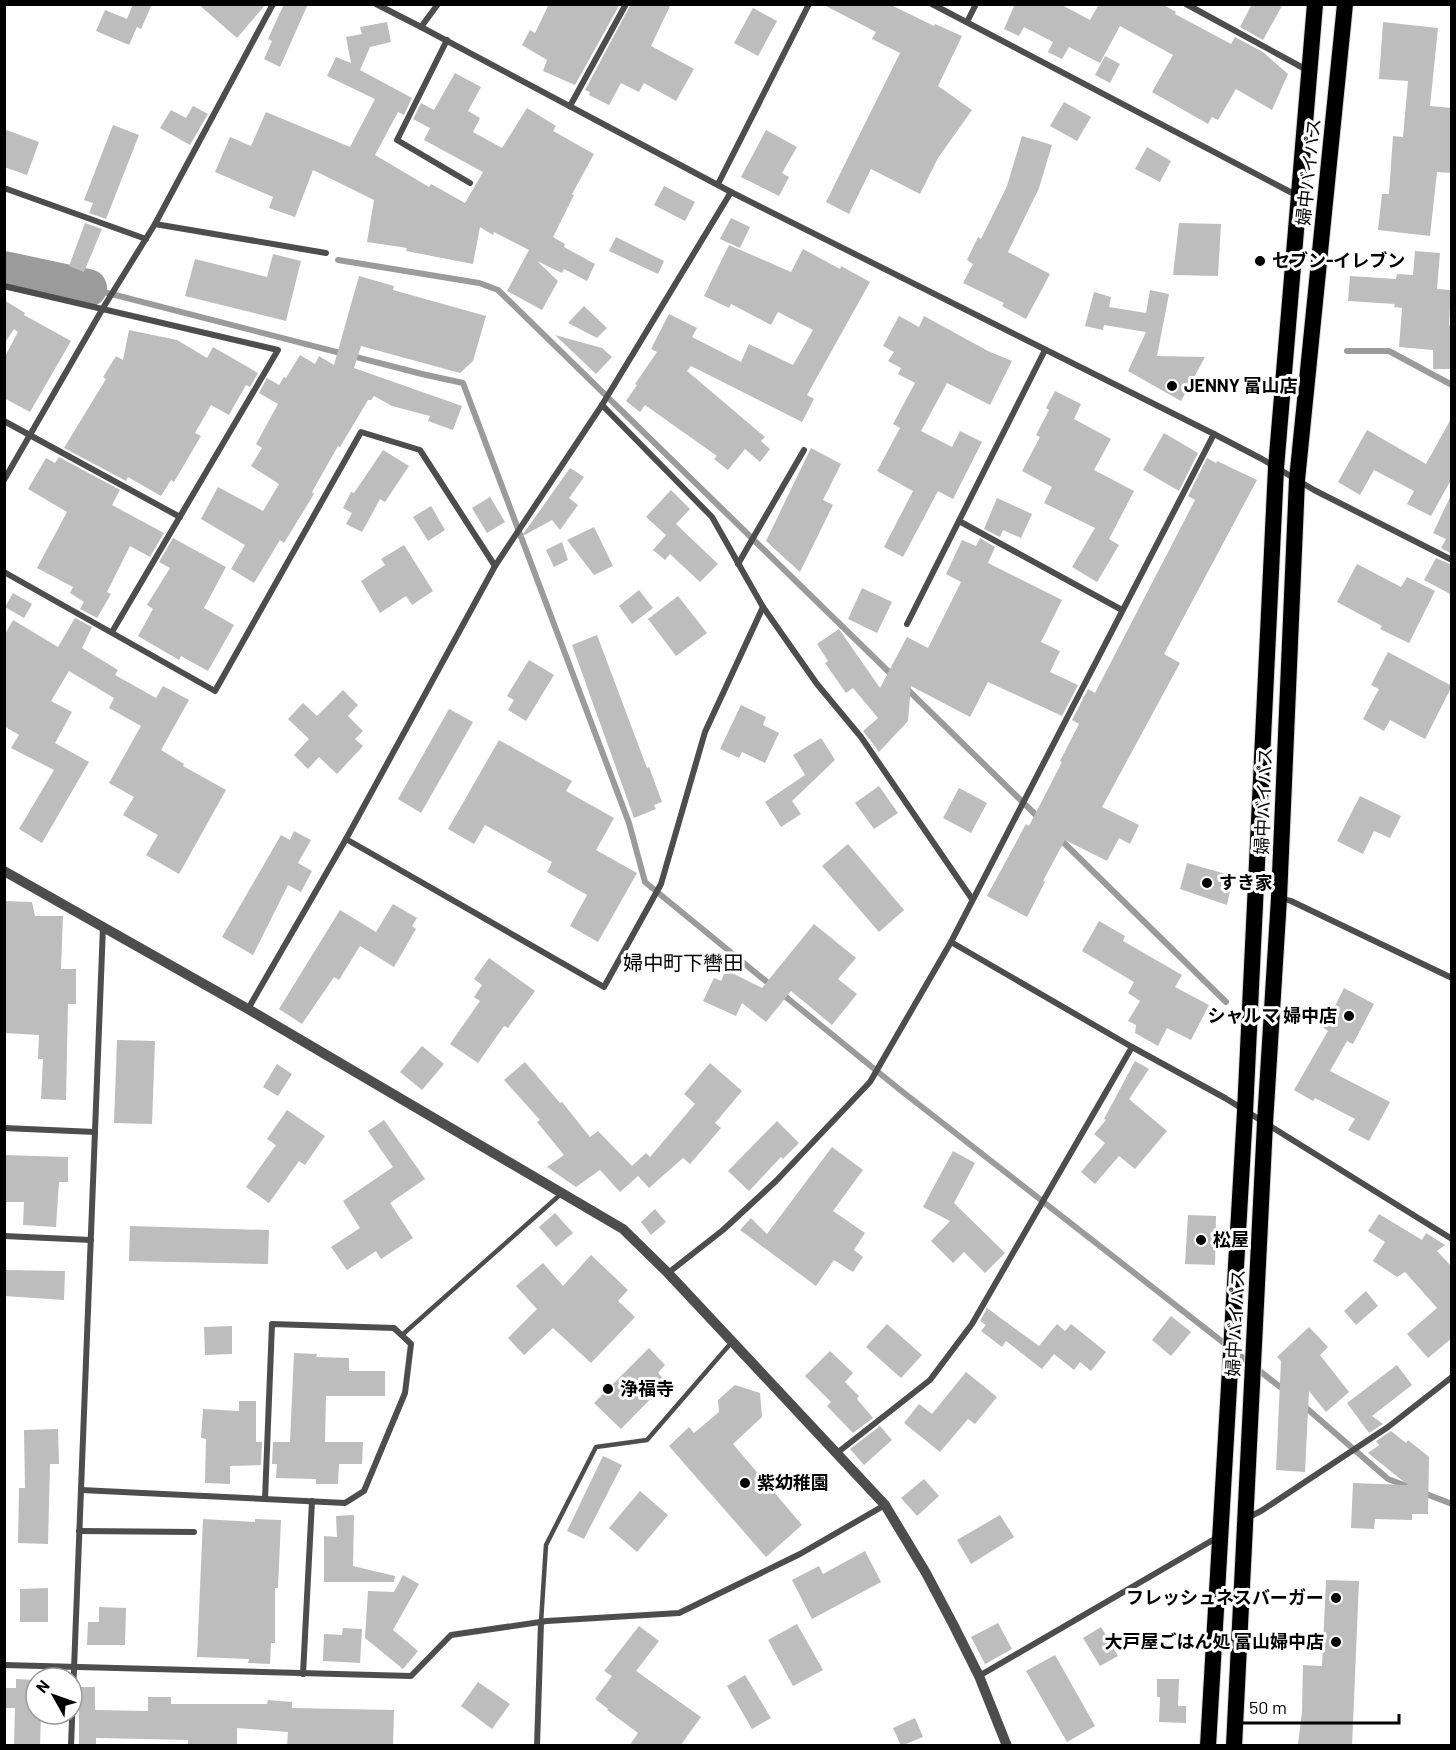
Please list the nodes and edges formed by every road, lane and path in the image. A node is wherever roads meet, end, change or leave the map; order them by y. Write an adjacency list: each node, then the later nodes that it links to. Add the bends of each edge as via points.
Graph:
1 (273, 4): 21 (street)
2 (375, 4): 12 (street)
3 (438, 4): 12 (street)
4 (626, 4): 15 (street)
5 (809, 4): 17 (street)
6 (932, 4): 11 (street)
7 (976, 4): 11 (street)
8 (1186, 4): 14 (street)
9 (1315, 4): 14 (highway, 婦中バイパス)
10 (1345, 4): 34 (highway, 婦中バイパス)
11 (967, 22): 20 (street)
12 (421, 27): 13 (street)
13 (447, 40): 15 (street); 16 (street, via 397,140)
14 (1309, 71): 20 (highway, 婦中バイパス)
15 (570, 106): 17 (street)
16 (470, 183)
17 (718, 184): 19 (street)
18 (4, 188): 22 (street)
19 (731, 192): 26 (street); 27 (street)
20 (1300, 197): 32 (highway, 婦中バイパス)
21 (155, 224): 22 (street); 23 (street)
22 (146, 238): 25 (street)
23 (326, 253)
24 (4, 286): 25 (street)
25 (103, 308): 30 (street); 35 (street, via 278,350)
26 (1045, 350): 29 (street); 36 (street)
27 (602, 405): 38 (street, via 712,517); 39 (street)
28 (4, 421): 30 (street)
29 (1214, 434): 32 (street); 42 (street)
30 (30, 435): 33 (street); 35 (street)
31 (804, 450): 38 (street)
32 (1276, 468): 34 (street); 54 (highway, 婦中バイパス)
33 (4, 480)
34 (1297, 480): 37 (street); 47 (highway, 婦中バイパス)
35 (180, 517): 44 (street)
36 (959, 521): 42 (street); 43 (street)
37 (1452, 560)
38 (738, 564): 41 (street)
39 (495, 566): 44 (street, via 420,450 361,432 215,691); 45 (street)
40 (4, 572): 44 (street)
41 (763, 607): 45 (street, via 705,732 661,884 604,987); 48 (street, via 817,684 861,737)
42 (1122, 610): 48 (street)
43 (907, 624)
44 (112, 632)
45 (346, 839): 52 (street)
46 (4, 871): 49 (street)
47 (1279, 898): 51 (street); 55 (highway, 婦中バイパス)
48 (972, 899): 50 (street)
49 (103, 927): 52 (street); 57 (street)
50 (951, 942): 53 (street); 62 (street, via 870,1082 776,1181)
51 (1452, 978)
52 (248, 1009): 58 (street)
53 (1132, 1047): 54 (street); 66 (street, via 972,1323 930,1380)
54 (1245, 1112): 55 (street); 74 (highway, 婦中バイパス)
55 (1266, 1123): 60 (street); 71 (highway, 婦中バイパス)
56 (4, 1128): 57 (street)
57 (95, 1132): 61 (street)
58 (562, 1193): 62 (street, via 623,1229); 63 (lane)
59 (4, 1236): 61 (street)
60 (1452, 1239)
61 (91, 1240): 67 (street)
62 (668, 1273): 64 (street)
63 (402, 1335): 68 (street, via 394,1328 272,1324); 69 (street, via 411,1344 405,1393 364,1491 345,1503)
64 (731, 1343): 66 (street); 75 (lane, via 647,1440 596,1447 546,1545)
65 (1452, 1377): 71 (street, via 1388,1427)
66 (837, 1453): 70 (street)
67 (81, 1490): 68 (street); 72 (street)
68 (265, 1499): 69 (street)
69 (312, 1501): 80 (street)
70 (885, 1505): 75 (street, via 800,1554 679,1613); 81 (street, via 926,1573)
71 (1246, 1519): 87 (highway, 婦中バイパス)
72 (79, 1531): 73 (street); 78 (street)
73 (194, 1532)
74 (1221, 1536): 81 (street); 86 (highway, 婦中バイパス)
75 (541, 1622): 80 (street, via 451,1635 411,1677); 84 (street)
76 (4, 1665): 77 (street)
77 (28, 1666)
78 (75, 1666)
79 (84, 1668): 80 (street)
80 (303, 1674)
81 (979, 1676): 85 (street)
82 (72, 1726): 83 (street)
83 (71, 1746)
84 (537, 1746)
85 (1007, 1746)
86 (1208, 1746)
87 (1234, 1746)

